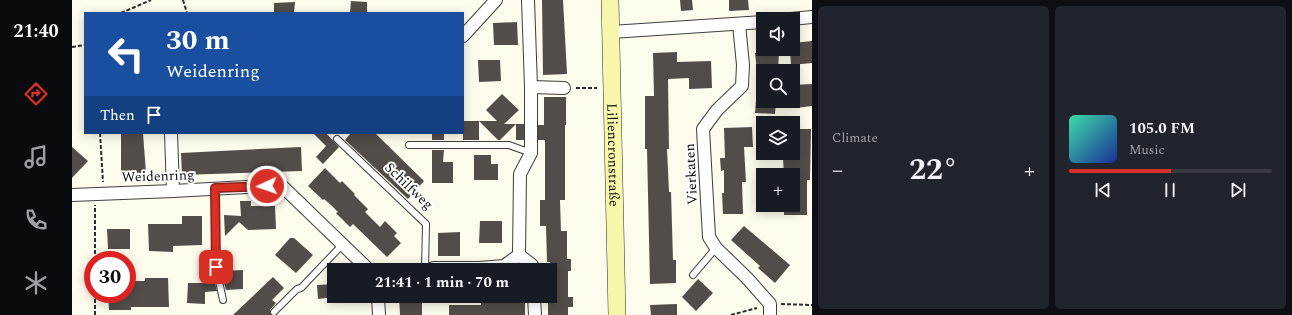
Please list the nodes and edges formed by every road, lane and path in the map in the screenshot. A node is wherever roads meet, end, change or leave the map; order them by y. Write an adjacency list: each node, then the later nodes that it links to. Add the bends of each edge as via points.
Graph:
1 (151, 0): 6 (path)
2 (183, 0): 7 (path)
3 (496, 0): 13 (street)
4 (528, 0): 16 (street)
5 (610, 0): 12 (street, Liliencronstraße)
6 (123, 12)
7 (187, 12)
8 (812, 17): 9 (street)
9 (800, 18)
10 (756, 23): 11 (street)
11 (738, 24): 12 (street); 29 (street, Vierkaten, via 743,65 742,86 717,110 703,129 709,237)
12 (611, 32): 18 (street, Liliencronstraße)
13 (464, 35)
14 (84, 45): 15 (path)
15 (72, 47)
16 (531, 87): 17 (street); 23 (street)
17 (564, 88): 18 (path)
18 (613, 88): 42 (street, Liliencronstraße)
19 (100, 134): 27 (path, Weidenring)
20 (171, 134): 25 (street)
21 (337, 139): 33 (lane, Schilfweg, via 426,224)
22 (409, 145): 23 (lane, via 509,145)
23 (531, 153): 31 (street, via 520,174)
24 (215, 188): 25 (street, Weidenring); 28 (street, Weidenring, via 280,185); 37 (lane, Weidenring, via 216,267)
25 (173, 191): 27 (street, Weidenring)
26 (72, 194): 27 (street, Weidenring)
27 (99, 194): 30 (path, Weidenring)
28 (343, 244): 32 (street, Weidenring); 41 (lane)
29 (716, 248): 36 (lane); 46 (street, Vierkaten, via 770,304)
30 (96, 251)
31 (519, 255): 34 (street); 35 (street)
32 (362, 263)
33 (425, 263)
34 (508, 263)
35 (529, 263)
36 (693, 275)
37 (223, 300)
38 (95, 303): 43 (path)
39 (378, 303): 44 (street)
40 (534, 303): 45 (street)
41 (274, 312)
42 (618, 313)
43 (95, 315)
44 (379, 315)
45 (535, 315)
46 (770, 315)

